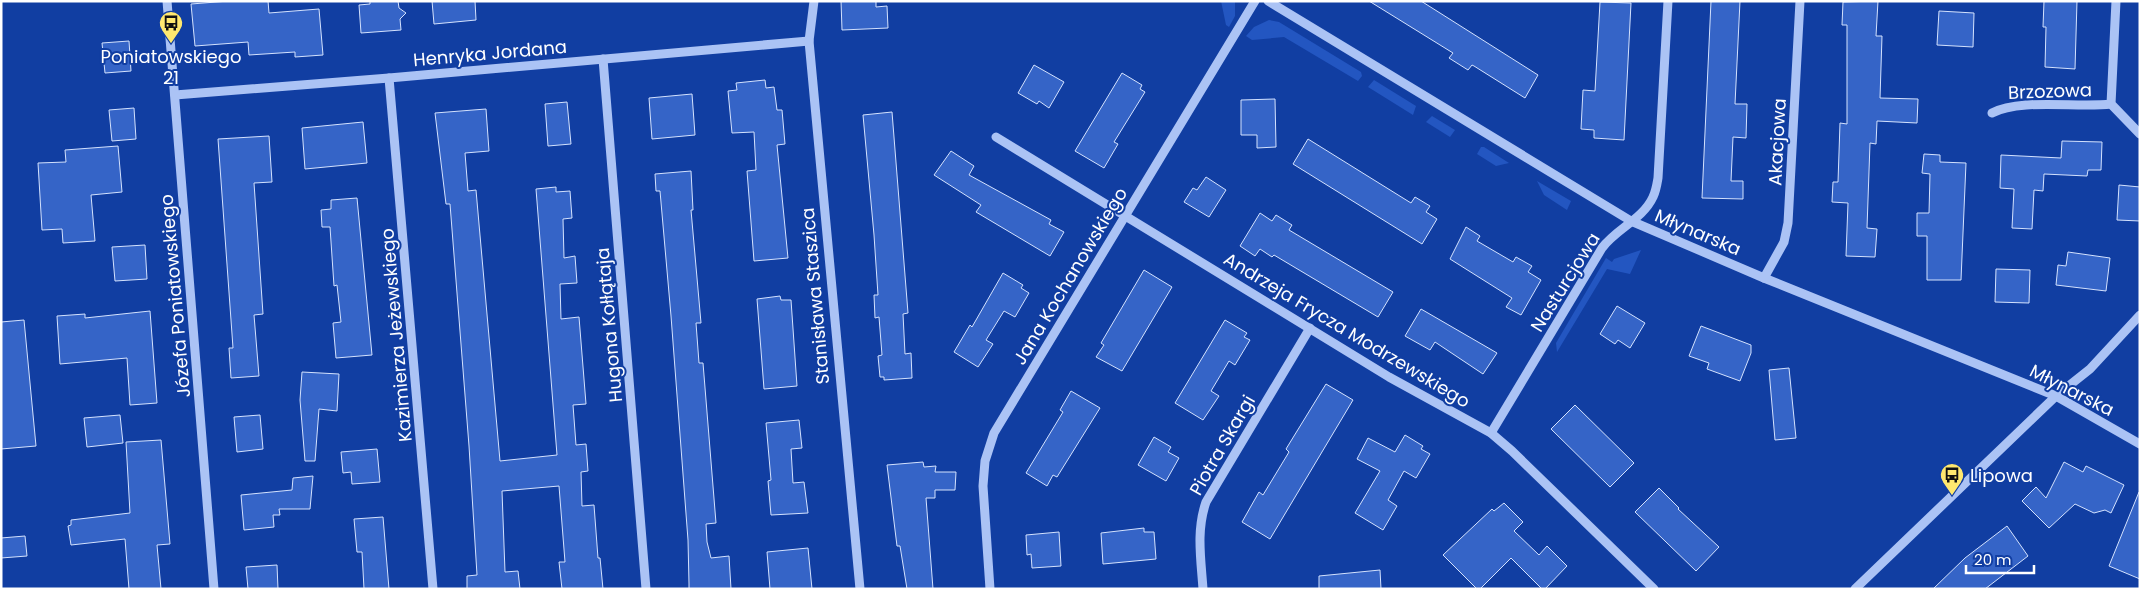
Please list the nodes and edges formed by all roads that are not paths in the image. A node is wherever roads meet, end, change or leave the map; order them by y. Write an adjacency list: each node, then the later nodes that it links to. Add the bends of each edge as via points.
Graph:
1 (167, 1): 11 (street, Józefa Poniatowskiego)
2 (814, 1): 8 (street, Stanisława Staszica)
3 (1255, 1): 16 (street, Jana Kochanowskiego)
4 (1268, 1): 17 (street, Młynarska)
5 (1668, 1): 17 (street, Nasturcjowa, via 1658,178 1653,198)
6 (1800, 1): 18 (street, Akacjowa, via 1788,223 1784,242)
7 (2116, 1): 12 (street, Brzozowa)
8 (809, 41): 9 (street, Henryka Jordana); 27 (street, Stanisława Staszica)
9 (603, 59): 10 (street, Henryka Jordana); 26 (street, Hugona Kołłątaja)
10 (390, 78): 11 (street, Henryka Jordana); 25 (street, Kazimierza Jeżewskiego)
11 (175, 94): 24 (street, Józefa Poniatowskiego)
12 (2111, 104): 13 (street, Brzozowa, via 2078,107 2019,105); 14 (street, Brzozowa)
13 (1992, 114)
14 (2140, 134)
15 (996, 136): 16 (street, Andrzeja Frycza Modrzewskiego)
16 (1126, 217): 20 (street, Andrzeja Frycza Modrzewskiego); 28 (street, Jana Kochanowskiego, via 994,433 985,461 983,486)
17 (1631, 221): 18 (street, Młynarska); 22 (street, Nasturcjowa, via 1602,248)
18 (1764, 278): 21 (street, Młynarska)
19 (2140, 315): 21 (street, via 2090,369)
20 (1310, 328): 22 (street, Andrzeja Frycza Modrzewskiego); 29 (street, Piotra Skargi, via 1206,502 1200,518 1199,535)
21 (2056, 396): 23 (street, Młynarska); 31 (street)
22 (1491, 434): 30 (street, Andrzeja Frycza Modrzewskiego)
23 (2140, 444)
24 (214, 589)
25 (433, 589)
26 (646, 589)
27 (860, 589)
28 (990, 589)
29 (1203, 589)
30 (1654, 589)
31 (1855, 589)

